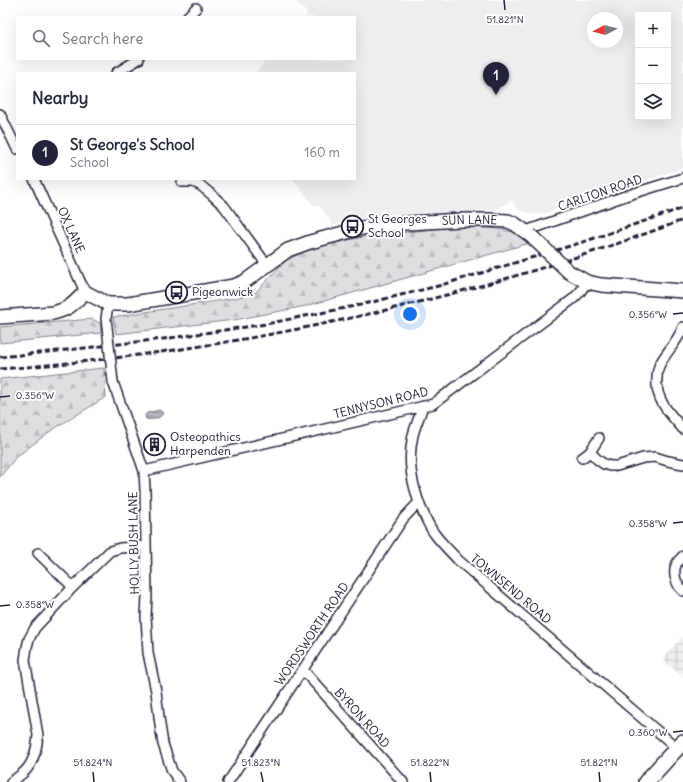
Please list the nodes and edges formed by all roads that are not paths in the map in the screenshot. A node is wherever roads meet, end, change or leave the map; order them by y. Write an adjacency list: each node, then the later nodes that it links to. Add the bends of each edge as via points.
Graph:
1 (196, 8): 2 (street)
2 (188, 16)
3 (137, 60): 4 (street)
4 (118, 72)
5 (0, 114): 6 (street)
6 (14, 136)
7 (683, 178): 10 (street, CARLTON ROAD)
8 (34, 180): 14 (street, OX LANE)
9 (182, 182): 11 (street, via 200,185 224,206)
10 (528, 233): 11 (street, SUN LANE, via 508,221 462,220 389,224 362,228 310,242 288,250); 12 (street, SUN LANE, bridge, via 569,272)
11 (267, 265): 15 (street, SUN LANE, via 234,286 128,304)
12 (587, 282): 13 (street, SUN LANE); 18 (street, TENNYSON ROAD, via 573,299 432,404)
13 (683, 291)
14 (85, 292): 15 (street, SUN LANE); 16 (street, via 73,304 53,313)
15 (108, 304): 24 (street, HOLLY BUSH LANE, bridge, via 106,319 113,382)
16 (0, 317)
17 (683, 327): 19 (street, via 660,364 657,382 663,405)
18 (423, 406): 24 (street, TENNYSON ROAD); 25 (street, TOWNSEND ROAD, via 413,434 410,459 413,484)
19 (683, 428)
20 (599, 438): 21 (street)
21 (590, 452): 22 (street); 23 (street, via 610,466 655,457)
22 (582, 458)
23 (683, 464)
24 (144, 471): 26 (street, HOLLY BUSH LANE)
25 (419, 502): 31 (street, WORDSWORTH ROAD, via 403,519); 32 (street, TOWNSEND ROAD, via 433,532 458,560)
26 (146, 546): 29 (street, via 110,551); 34 (street, HOLLY BUSH LANE, via 148,653 163,744 172,771)
27 (38, 553): 29 (street)
28 (683, 556): 30 (street, via 676,564 675,572 677,583)
29 (73, 588): 33 (street, via 35,628 29,639 25,660 38,735 36,753 24,772)
30 (683, 591)
31 (303, 670): 35 (street, WORDSWORTH ROAD); 36 (street, BYRON ROAD)
32 (680, 745): 37 (main road)
33 (11, 782)
34 (180, 782)
35 (228, 782)
36 (403, 782)
37 (646, 782)

